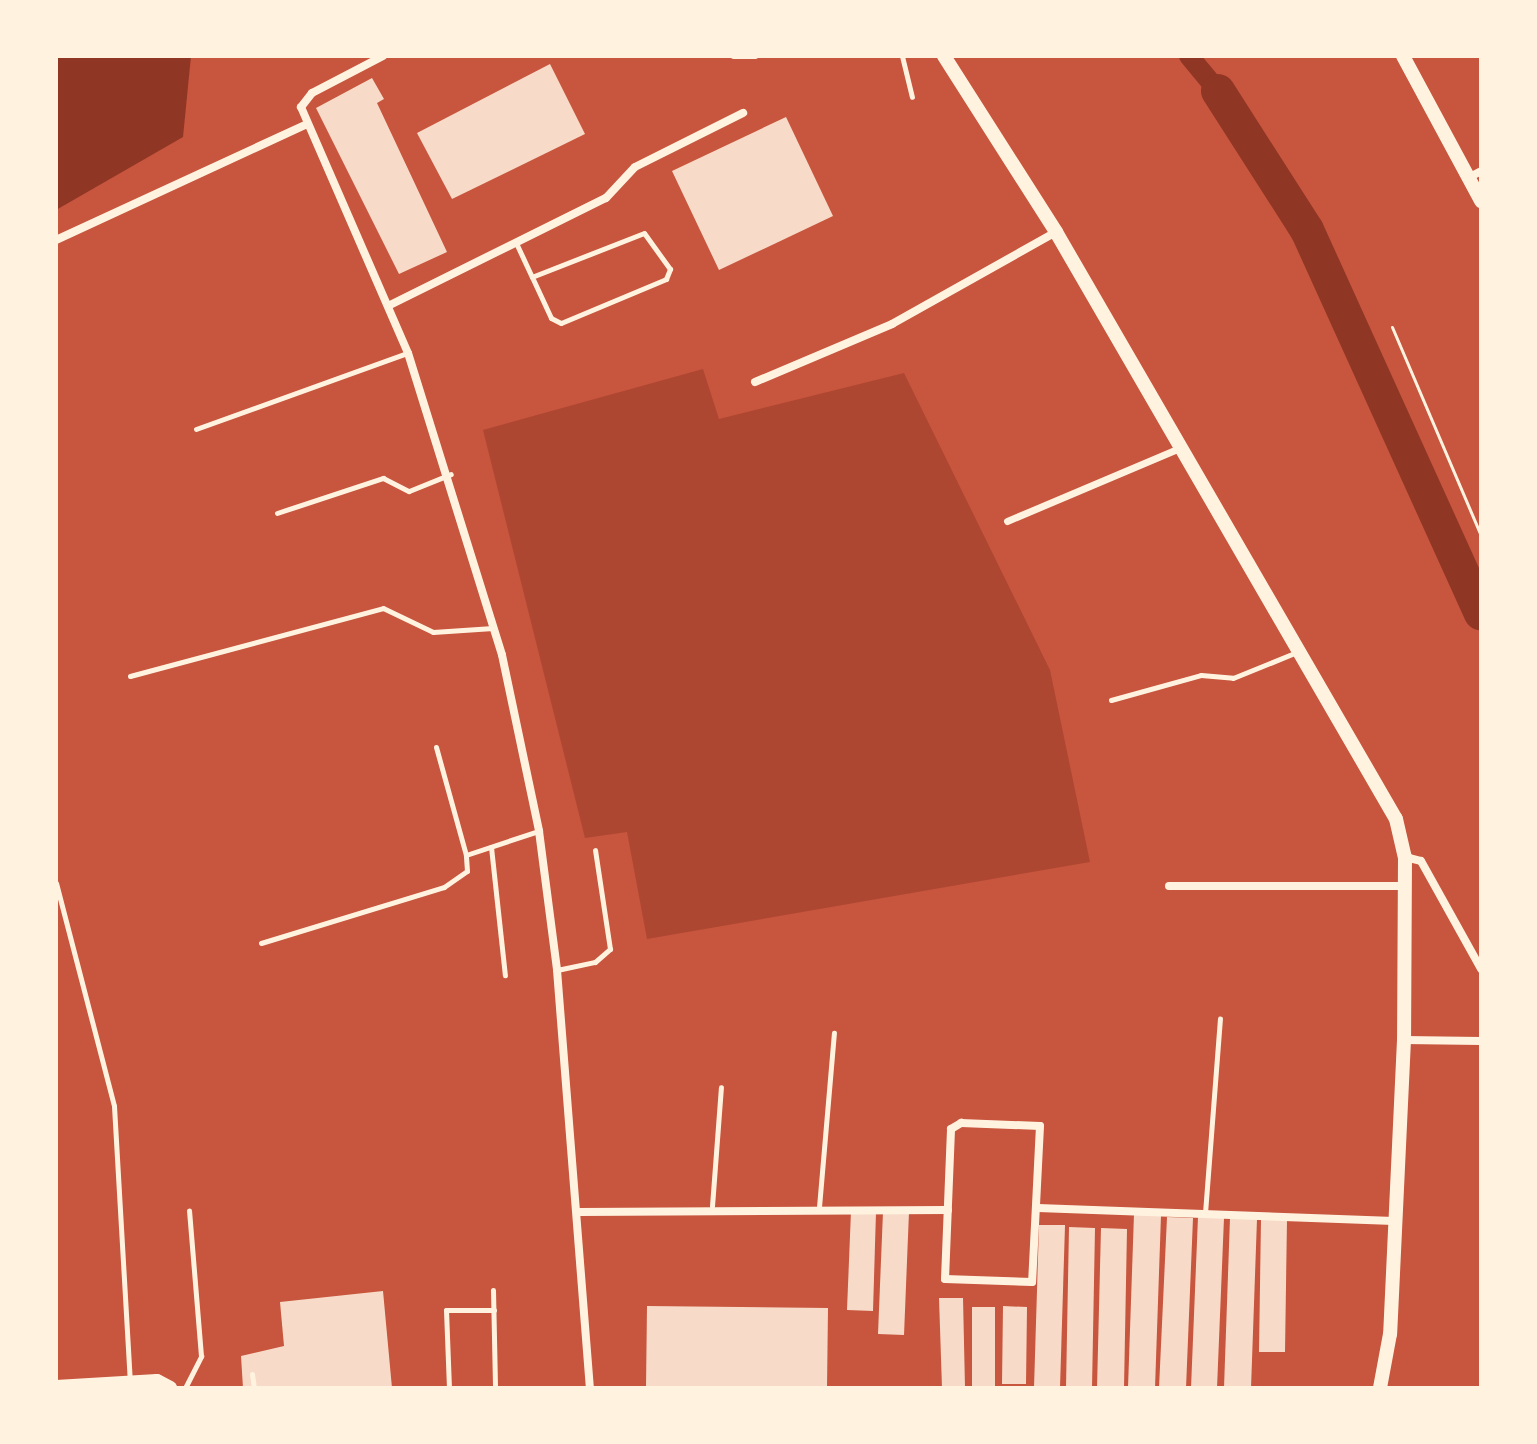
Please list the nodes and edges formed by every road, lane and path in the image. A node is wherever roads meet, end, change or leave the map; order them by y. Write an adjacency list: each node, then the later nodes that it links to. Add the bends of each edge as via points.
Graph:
1 (383, 56): 9 (street, via 312,93 301,107)
2 (733, 56): 3 (lane)
3 (755, 56)
4 (902, 56): 7 (lane)
5 (944, 56): 12 (street)
6 (1403, 56): 10 (street)
7 (912, 97)
8 (743, 113): 14 (street, via 635,167 606,198)
9 (305, 125): 13 (street); 16 (street)
10 (1474, 174): 11 (street)
11 (1481, 201)
12 (1056, 232): 19 (street, via 892,324); 21 (street)
13 (56, 240)
14 (517, 245): 15 (lane); 16 (street)
15 (532, 277): 15 (lane, via 551,318 561,323 666,279 670,269 644,233)
16 (390, 305): 18 (street)
17 (1392, 327): 25 (path)
18 (408, 353): 20 (lane); 22 (street)
19 (755, 382)
20 (196, 429)
21 (1180, 448): 24 (street); 27 (street)
22 (451, 474): 23 (lane, via 409,491 383,478); 26 (street)
23 (277, 513)
24 (1007, 521)
25 (1481, 536)
26 (494, 628): 28 (lane, via 433,632 383,608); 31 (street)
27 (1299, 651): 29 (lane, via 1233,678 1201,675); 35 (street, via 1384,795)
28 (130, 676)
29 (1111, 700)
30 (436, 747): 34 (lane)
31 (539, 831): 32 (lane); 41 (street)
32 (491, 847): 34 (lane); 42 (lane)
33 (595, 850): 41 (lane, via 610,949 595,962)
34 (466, 855): 39 (lane, via 467,871 444,887)
35 (1405, 857): 38 (street); 40 (street, via 1421,861)
36 (56, 883): 59 (lane, via 114,1106)
37 (1169, 886): 38 (street)
38 (1406, 886): 45 (street)
39 (261, 943)
40 (1481, 969)
41 (557, 970): 53 (street)
42 (505, 975)
43 (1220, 1019): 54 (lane)
44 (834, 1033): 49 (lane)
45 (1404, 1040): 46 (street); 55 (street)
46 (1481, 1041)
47 (721, 1087): 48 (lane)
48 (712, 1206): 49 (street); 53 (street)
49 (819, 1207): 52 (street)
50 (1038, 1208): 52 (street, via 1034,1279 1025,1284 945,1279); 52 (street, via 1040,1126 961,1123 951,1129); 54 (street)
51 (189, 1210): 62 (lane, via 201,1356)
52 (948, 1210)
53 (578, 1212): 66 (street)
54 (1205, 1213): 55 (street)
55 (1394, 1221): 67 (street)
56 (493, 1290): 57 (lane)
57 (494, 1310): 64 (lane, via 446,1310); 65 (lane)
58 (252, 1374): 63 (lane)
59 (130, 1383): 60 (street); 61 (street)
60 (56, 1387)
61 (170, 1388)
62 (185, 1388)
63 (254, 1388)
64 (449, 1388)
65 (495, 1388)
66 (590, 1388)
67 (1380, 1388)

